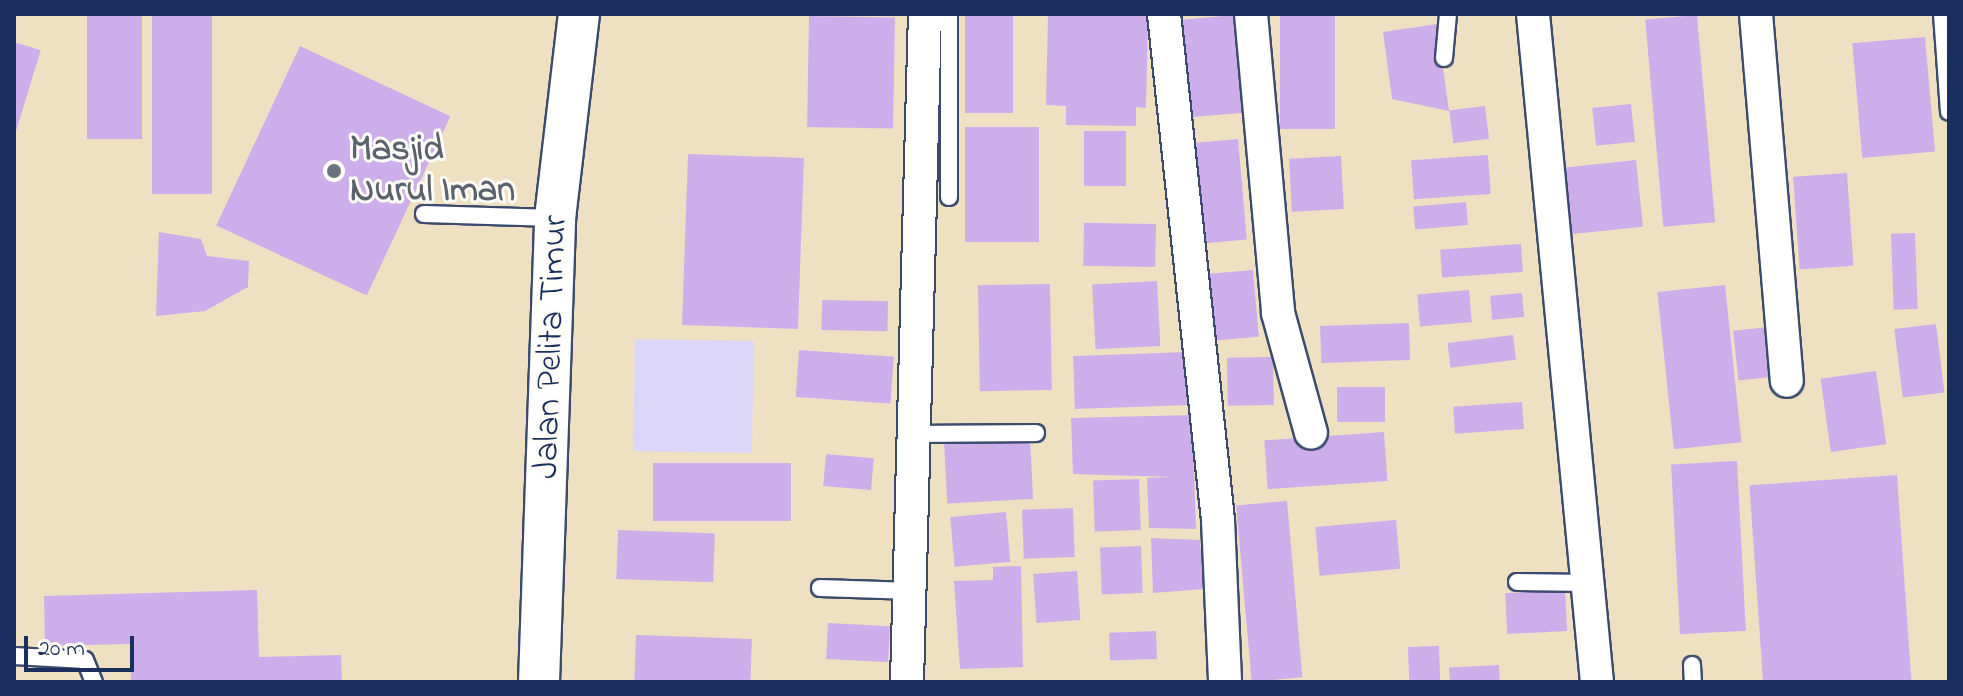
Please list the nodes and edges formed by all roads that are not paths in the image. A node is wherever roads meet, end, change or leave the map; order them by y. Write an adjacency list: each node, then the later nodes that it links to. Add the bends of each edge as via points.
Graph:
1 (579, 14): 14 (street, Jalan Pelita Timur)
2 (925, 14): 18 (street)
3 (949, 14): 12 (lane)
4 (1164, 14): 27 (street, via 1218,520)
5 (1251, 14): 17 (street, via 1278,313)
6 (1448, 14): 10 (lane)
7 (1533, 14): 20 (street)
8 (1756, 14): 15 (street)
9 (1942, 14): 11 (lane)
10 (1444, 58)
11 (1949, 112)
12 (949, 197)
13 (424, 214): 14 (lane)
14 (555, 218): 25 (street, Jalan Pelita Timur)
15 (1787, 381)
16 (1036, 433): 18 (lane)
17 (1311, 433)
18 (918, 434): 22 (street)
19 (1517, 582): 20 (lane)
20 (1587, 583): 28 (street)
21 (820, 588): 22 (lane)
22 (913, 591): 26 (street)
23 (14, 656): 24 (lane, via 85,660)
24 (94, 682)
25 (539, 682)
26 (907, 682)
27 (1225, 682)
28 (1597, 682)

